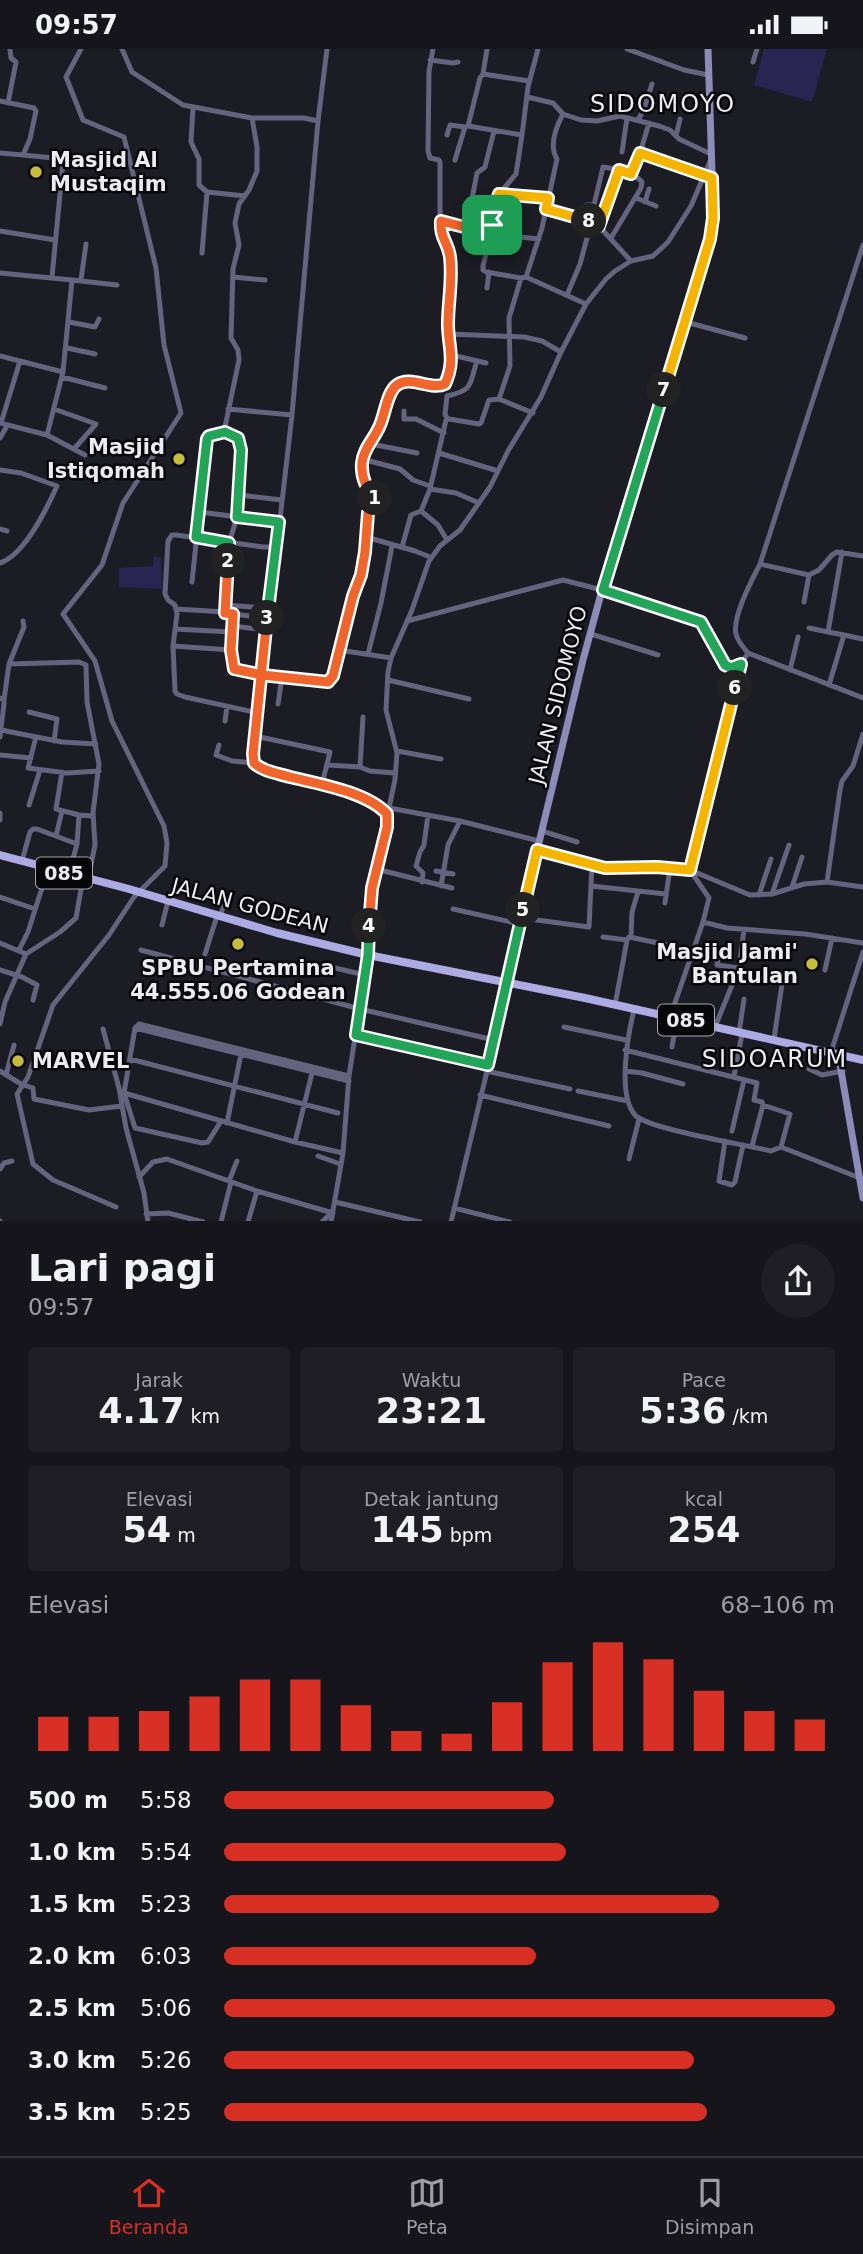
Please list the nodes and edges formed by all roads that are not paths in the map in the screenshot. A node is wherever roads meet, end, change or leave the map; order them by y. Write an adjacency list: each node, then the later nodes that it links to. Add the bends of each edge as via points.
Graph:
1 (10, 49): 20 (street, via 10,58 16,62)
2 (80, 49): 336 (street, via 66,77 83,120 124,137 156,268 164,345 181,413 123,503 102,565 63,614 95,661 112,721 164,826 167,843 165,866 134,897 53,1005 28,1077 17,1094 33,1164 53,1180)
3 (122, 49): 21 (street, via 141,80)
4 (327, 49): 27 (street)
5 (433, 49): 11 (street)
6 (487, 49): 14 (street)
7 (538, 49): 16 (street)
8 (627, 49): 15 (street)
9 (708, 49): 15 (main road, JALAN SIDOMOYO)
10 (757, 49): 13 (street)
11 (430, 60): 12 (street); 54 (street, via 428,152 440,162)
12 (458, 62)
13 (753, 62)
14 (483, 73): 16 (street); 29 (street)
15 (708, 75): 38 (main road, JALAN SIDOMOYO)
16 (529, 81): 18 (street)
17 (652, 84): 26 (street)
18 (527, 97): 22 (street, via 553,103); 32 (street)
19 (0, 101): 20 (street)
20 (8, 103): 37 (street, via 36,111)
21 (194, 108): 23 (street); 44 (street, via 191,144 199,159 199,185)
22 (563, 114): 24 (street, via 589,121); 47 (street, via 555,132 557,159)
23 (252, 118): 27 (street); 46 (street, via 257,170)
24 (627, 118): 26 (street); 34 (street)
25 (680, 119): 33 (street)
26 (638, 120): 28 (street)
27 (318, 121): 98 (street)
28 (649, 123): 33 (street); 36 (street)
29 (466, 127): 30 (street); 31 (street, via 450,125); 39 (street)
30 (494, 131): 32 (street); 52 (street, via 485,167 477,173 471,204)
31 (447, 135)
32 (522, 135): 45 (street, via 516,174)
33 (676, 136): 38 (street)
34 (622, 152)
35 (0, 153): 37 (street)
36 (640, 153): 41 (street); 42 (street)
37 (23, 155): 60 (street, via 63,163)
38 (711, 156): 42 (main road, JALAN SIDOMOYO)
39 (455, 159)
40 (619, 170): 41 (street); 53 (street, via 603,167 594,205 586,205); 55 (street)
41 (631, 174): 48 (street, via 642,182)
42 (707, 176): 64 (street, via 668,242 653,256); 79 (main road, JALAN SIDOMOYO, via 713,218 710,239)
43 (649, 189): 49 (street)
44 (207, 192): 46 (street); 63 (street)
45 (499, 194): 47 (street); 52 (street)
46 (245, 196): 68 (street, via 236,216 239,245)
47 (548, 198): 51 (street)
48 (636, 198): 49 (street); 58 (street)
49 (645, 202): 50 (street)
50 (656, 206)
51 (546, 209): 53 (street); 59 (street)
52 (493, 211): 57 (street)
53 (584, 219): 55 (street)
54 (441, 221): 57 (street); 80 (street, via 440,234 450,255)
55 (598, 225): 58 (street); 75 (street, via 587,238)
56 (0, 231): 60 (street)
57 (491, 234): 59 (street); 65 (street, via 483,266)
58 (611, 238): 64 (street)
59 (539, 239): 69 (street)
60 (55, 240): 67 (street)
61 (86, 244): 71 (street)
62 (863, 245): 131 (street)
63 (202, 253)
64 (631, 261): 76 (street, via 606,279)
65 (489, 272): 69 (street); 74 (street)
66 (0, 273): 67 (street)
67 (52, 277): 70 (street)
68 (233, 277): 72 (street); 95 (street, via 231,338 239,360)
69 (524, 277): 75 (street); 81 (street, via 509,318)
70 (72, 280): 71 (street); 78 (street)
71 (81, 280): 73 (street)
72 (265, 280)
73 (117, 285)
74 (487, 288)
75 (567, 295): 76 (street)
76 (586, 305): 84 (street)
77 (99, 319): 78 (street, via 95,327)
78 (69, 322): 83 (street)
79 (686, 322): 82 (street); 134 (main road, JALAN SIDOMOYO)
80 (449, 334): 81 (street); 86 (street)
81 (509, 335): 84 (street, via 541,341); 93 (street, via 509,366)
82 (745, 338)
83 (67, 348): 85 (street); 91 (street)
84 (561, 352): 97 (street)
85 (95, 354)
86 (452, 355): 89 (street); 105 (street, via 442,386 397,385)
87 (0, 356): 88 (street)
88 (20, 361): 91 (street); 100 (street)
89 (477, 361): 90 (street); 99 (street, via 469,387 447,396)
90 (486, 363)
91 (62, 374): 92 (street); 94 (street)
92 (104, 388)
93 (499, 399): 97 (street); 99 (street, via 489,400 479,424)
94 (54, 409): 103 (street); 106 (street, via 96,424)
95 (228, 409): 98 (street); 101 (street)
96 (404, 411): 102 (street, via 404,419 416,419)
97 (533, 413): 112 (street)
98 (292, 415): 115 (street)
99 (447, 419): 102 (street)
100 (3, 424): 103 (street); 104 (street)
101 (225, 432): 114 (street, via 240,442); 118 (street, via 207,439)
102 (444, 433): 108 (street)
103 (47, 435): 106 (street)
104 (0, 438)
105 (371, 444): 107 (street); 110 (street)
106 (74, 449): 109 (street)
107 (417, 453)
108 (439, 453): 112 (street); 113 (street)
109 (85, 454)
110 (362, 459): 113 (street, via 400,469); 122 (street, via 365,484 376,501 368,513)
111 (0, 470): 130 (street, via 57,486 26,541)
112 (498, 471): 116 (street)
113 (430, 488): 116 (street); 117 (street)
114 (240, 495): 115 (street); 119 (street)
115 (282, 500): 120 (street)
116 (479, 503): 123 (street)
117 (421, 511): 123 (street); 125 (street, via 411,515)
118 (199, 512): 119 (street); 121 (street)
119 (237, 517): 120 (street); 124 (street)
120 (279, 522): 126 (street)
121 (196, 537): 124 (street); 133 (street); 138 (street, via 172,535 168,541 165,594)
122 (366, 537): 125 (street); 155 (street, via 361,575)
123 (447, 540): 129 (street)
124 (229, 543): 126 (street); 136 (street)
125 (397, 546): 129 (street); 157 (street)
126 (276, 547): 137 (street)
127 (842, 552): 128 (street); 132 (street); 148 (street)
128 (863, 556)
129 (430, 557): 143 (street)
130 (0, 563)
131 (760, 564): 132 (street); 156 (street, via 744,595 735,630)
132 (809, 575): 135 (street)
133 (192, 582)
134 (603, 590): 143 (street, via 558,580); 149 (main road, JALAN SIDOMOYO); 161 (street, via 701,622 725,665)
135 (804, 602)
136 (224, 605): 137 (street); 139 (street)
137 (268, 608): 141 (street)
138 (176, 609): 139 (street); 145 (street)
139 (225, 613): 140 (street)
140 (233, 614): 141 (street); 146 (street)
141 (267, 618): 147 (street)
142 (23, 621): 160 (street)
143 (407, 621): 159 (street)
144 (809, 628): 148 (street)
145 (175, 629): 146 (street); 153 (street)
146 (232, 629): 147 (street); 154 (street)
147 (266, 630): 165 (street)
148 (828, 632): 150 (street)
149 (591, 634): 158 (street); 207 (main road, JALAN SIDOMOYO)
150 (844, 635): 152 (street); 168 (street)
151 (798, 637): 164 (street)
152 (863, 639)
153 (173, 646): 154 (street); 173 (street, via 174,691)
154 (231, 650): 162 (street)
155 (339, 650): 157 (street); 166 (street, via 328,682)
156 (748, 653): 161 (street); 164 (street)
157 (368, 654): 159 (street)
158 (658, 655)
159 (391, 658): 167 (street)
160 (9, 664): 170 (street); 184 (street, via 79,661 86,665 87,702)
161 (741, 664): 221 (street)
162 (232, 667): 163 (street); 165 (street)
163 (224, 670)
164 (790, 670): 168 (street)
165 (262, 675): 166 (street); 175 (street)
166 (282, 677): 172 (street)
167 (388, 680): 171 (street); 186 (street, via 386,710)
168 (829, 685): 169 (street)
169 (863, 698)
170 (2, 699): 178 (street)
171 (470, 699)
172 (278, 704)
173 (227, 706): 175 (street); 177 (street)
174 (29, 712): 183 (street, via 57,719)
175 (258, 713): 180 (street)
176 (363, 717): 192 (street)
177 (225, 721)
178 (1, 728): 181 (street); 182 (street)
179 (863, 734): 228 (street, via 839,790)
180 (255, 736): 190 (street); 191 (street, via 328,751)
181 (0, 737)
182 (36, 737): 183 (street); 188 (street)
183 (54, 741): 184 (street)
184 (96, 744): 194 (street)
185 (219, 745): 190 (street, via 216,755)
186 (397, 751): 189 (street); 196 (street)
187 (0, 755): 188 (street)
188 (31, 758): 193 (street, via 28,768)
189 (441, 759)
190 (254, 763): 197 (street, via 265,771)
191 (328, 765): 192 (street); 197 (street)
192 (360, 767): 196 (street)
193 (40, 770): 195 (street); 198 (street)
194 (99, 771): 195 (street); 204 (street)
195 (62, 772): 199 (street, via 56,809)
196 (395, 773): 200 (street)
197 (322, 785): 200 (street)
198 (29, 805)
199 (62, 811): 202 (street); 208 (street)
200 (388, 811): 203 (street); 220 (street)
201 (0, 813): 205 (street)
202 (79, 815): 204 (street); 210 (street)
203 (428, 815): 206 (street); 227 (street, via 425,845 416,866 423,873)
204 (93, 816): 226 (street, via 95,845)
205 (0, 820)
206 (460, 821): 211 (street); 223 (street)
207 (542, 831): 209 (street); 211 (main road, JALAN SIDOMOYO)
208 (56, 836): 210 (street); 216 (street, via 33,829)
209 (577, 842)
210 (77, 843): 224 (street)
211 (538, 845): 217 (street); 245 (main road, JALAN SIDOMOYO)
212 (789, 845): 236 (street)
213 (0, 855): 216 (main road, JALAN GODEAN / 085)
214 (802, 857): 232 (street)
215 (771, 859): 237 (street)
216 (22, 861): 219 (main road, JALAN GODEAN / 085)
217 (592, 864): 218 (street, via 620,869); 231 (street)
218 (670, 868): 221 (street); 235 (street)
219 (48, 869): 224 (main road, JALAN GODEAN / 085); 242 (street)
220 (376, 869): 227 (street); 261 (street)
221 (690, 870): 237 (street, via 743,894); 246 (street, via 709,898)
222 (436, 871): 223 (street)
223 (443, 873): 225 (street); 230 (street)
224 (69, 874): 226 (main road, JALAN GODEAN / 085)
225 (453, 874)
226 (85, 878): 239 (main road, JALAN GODEAN / 085); 257 (street, via 76,918)
227 (422, 882): 230 (street)
228 (827, 882): 229 (street); 232 (street)
229 (863, 885)
230 (440, 886): 233 (street)
231 (591, 886): 234 (street); 245 (street, via 589,927)
232 (792, 887): 236 (street)
233 (452, 888)
234 (638, 893): 235 (street); 251 (street)
235 (666, 894): 241 (street)
236 (772, 894): 237 (street)
237 (759, 895)
238 (0, 897): 242 (street)
239 (168, 901): 244 (main road, JALAN GODEAN / 085); 247 (street)
240 (225, 901): 244 (street)
241 (666, 903)
242 (35, 909): 257 (street)
243 (453, 909): 245 (street)
244 (219, 917): 260 (street); 261 (main road, JALAN GODEAN / 085)
245 (521, 921): 269 (main road, JALAN SIDOMOYO)
246 (703, 922): 248 (street); 258 (street)
247 (162, 925)
248 (744, 930): 250 (street); 254 (street)
249 (603, 937): 251 (street)
250 (832, 938): 253 (street); 265 (street)
251 (629, 939): 258 (street); 274 (street)
252 (0, 943): 257 (street)
253 (863, 943)
254 (742, 948): 255 (street); 263 (street)
255 (763, 949)
256 (141, 950): 275 (street)
257 (23, 952): 266 (street)
258 (691, 952): 263 (street, via 718,960 717,965); 277 (street)
259 (863, 952): 268 (street)
260 (205, 954)
261 (368, 955): 267 (street); 269 (main road, JALAN GODEAN / 085)
262 (322, 965): 267 (street)
263 (739, 968): 280 (street)
264 (0, 970): 266 (street)
265 (825, 971)
266 (13, 974): 272 (street, via 37,985); 273 (street)
267 (365, 975): 275 (street)
268 (860, 975): 290 (street)
269 (508, 983): 274 (main road, JALAN GODEAN / 085); 284 (street)
270 (782, 984): 285 (street)
271 (744, 999): 282 (street)
272 (33, 1000)
273 (2, 1001): 278 (street)
274 (615, 1005): 276 (main road, JALAN GODEAN / 085)
275 (360, 1009): 283 (street); 284 (street)
276 (634, 1010): 277 (main road, JALAN GODEAN / 085); 286 (street)
277 (674, 1017): 280 (main road, JALAN GODEAN / 085); 288 (street)
278 (0, 1024)
279 (564, 1027): 286 (street)
280 (715, 1027): 282 (main road, JALAN GODEAN / 085)
281 (103, 1029): 312 (street)
282 (741, 1034): 285 (main road, JALAN GODEAN / 085); 300 (street)
283 (356, 1035): 294 (street); 301 (street)
284 (494, 1039): 294 (street)
285 (774, 1039): 290 (main road, JALAN GODEAN / 085)
286 (626, 1040): 289 (street)
287 (14, 1045): 298 (street)
288 (672, 1047)
289 (625, 1050): 297 (street); 300 (street)
290 (834, 1052): 293 (main road, JALAN GODEAN / 085); 296 (main road)
291 (242, 1053): 292 (street, via 135,1028); 299 (street); 301 (street); 304 (street)
292 (130, 1059): 304 (street); 307 (street)
293 (863, 1059)
294 (487, 1068): 305 (street); 308 (street)
295 (808, 1069): 296 (street, via 822,1075)
296 (843, 1071): 331 (main road)
297 (625, 1072): 303 (street); 309 (street)
298 (3, 1073): 312 (street, via 33,1088 38,1100 89,1110)
299 (312, 1073): 301 (street); 310 (street)
300 (734, 1076): 302 (street)
301 (349, 1079): 323 (street)
302 (744, 1080): 311 (street, via 757,1083 754,1100); 317 (street)
303 (684, 1084)
304 (235, 1087): 310 (street); 315 (street)
305 (570, 1089)
306 (579, 1091): 309 (street)
307 (124, 1093): 315 (street); 315 (street, via 135,1128 202,1143)
308 (480, 1095): 316 (street); 337 (street)
309 (628, 1101): 314 (street)
310 (305, 1105): 313 (street); 319 (street)
311 (763, 1105): 321 (street); 322 (street, via 791,1116)
312 (122, 1106): 330 (street)
313 (338, 1113)
314 (639, 1119): 318 (street); 325 (street)
315 (224, 1122): 319 (street)
316 (609, 1126)
317 (732, 1131)
318 (725, 1141): 320 (street); 320 (street, via 719,1181 732,1185)
319 (295, 1142): 323 (street)
320 (743, 1145): 321 (street)
321 (752, 1146): 322 (street, via 771,1151)
322 (781, 1147): 331 (street)
323 (343, 1153): 328 (street)
324 (318, 1156): 328 (street)
325 (629, 1159)
326 (12, 1161): 329 (street)
327 (237, 1161): 332 (street)
328 (340, 1164): 335 (street)
329 (0, 1169)
330 (139, 1177): 332 (street, via 160,1159); 339 (street)
331 (861, 1179): 334 (main road)
332 (230, 1182): 333 (street); 342 (street)
333 (257, 1191): 338 (street); 343 (street)
334 (863, 1199)
335 (335, 1202): 338 (street); 346 (street)
336 (116, 1207)
337 (454, 1208): 347 (street); 348 (street)
338 (332, 1213): 344 (street); 345 (street)
339 (146, 1214): 340 (street); 341 (street, via 168,1213)
340 (148, 1221)
341 (198, 1221)
342 (221, 1221)
343 (248, 1221)
344 (322, 1221)
345 (331, 1221)
346 (420, 1221)
347 (451, 1221)
348 (510, 1221)

